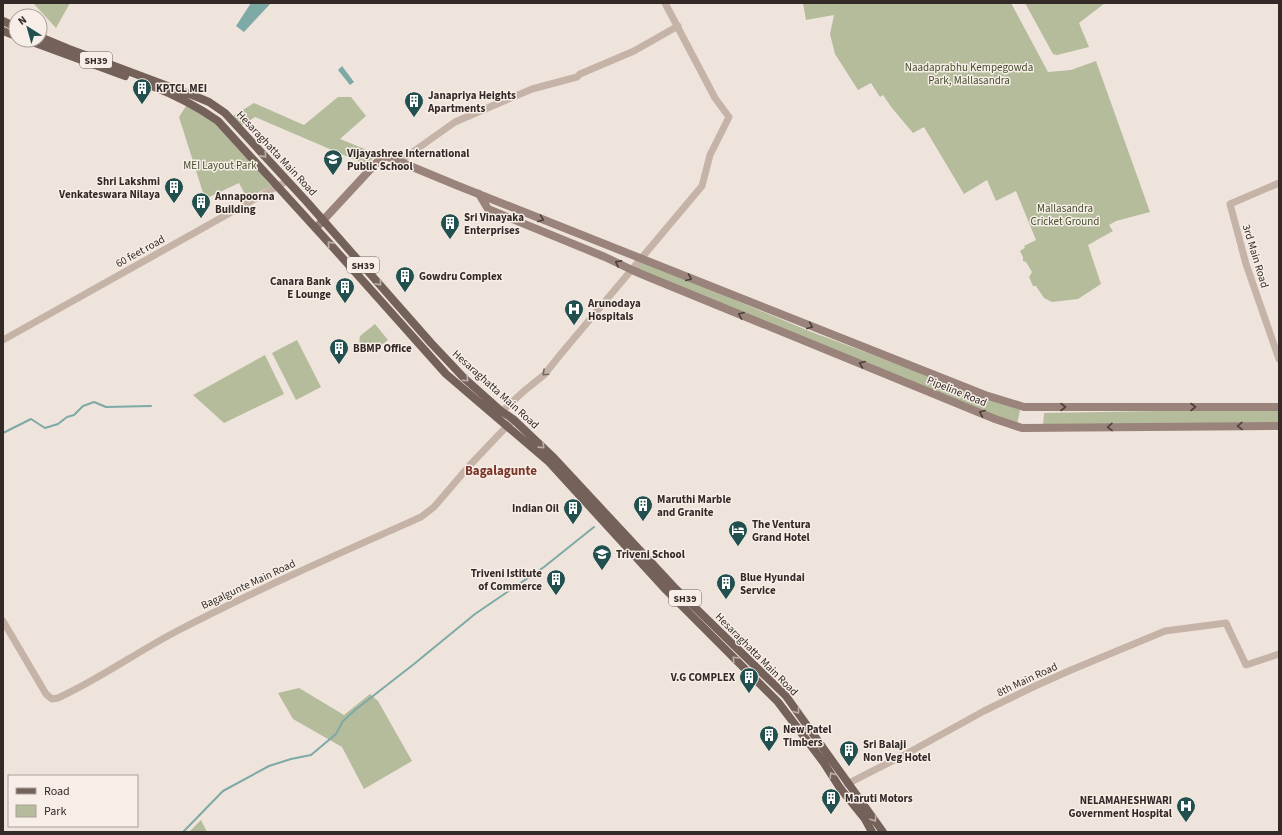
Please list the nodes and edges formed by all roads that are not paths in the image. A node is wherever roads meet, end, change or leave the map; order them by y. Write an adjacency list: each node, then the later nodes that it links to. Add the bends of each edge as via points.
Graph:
1 (666, 3): 2 (street)
2 (678, 26): 5 (street, via 634,51 577,77 532,89 455,122); 12 (street, via 715,98 729,117 710,156 702,186)
3 (48, 40): 6 (main road, Hesaraghatta Main Road / SH39, one-way to 6, via 208,102 225,114)
4 (48, 48): 8 (main road, via 161,90 204,112 218,121)
5 (400, 161): 9 (main road, Pipeline Road); 10 (main road, Pipeline Road, via 386,156 379,160)
6 (287, 181): 8 (street, 60 feet road); 10 (main road, Hesaraghatta Main Road / SH39)
7 (1279, 183): 15 (street, 3rd Main Road, via 1230,204 1246,264)
8 (277, 187): 11 (main road); 14 (street, 60 feet road)
9 (479, 194): 12 (main road, Pipeline Road, one-way to 12); 13 (main road, Pipeline Road, one-way to 9, via 605,256 488,209)
10 (323, 220): 11 (main road, Pipeline Road); 17 (main road, Hesaraghatta Main Road / SH39, one-way to 17, via 430,343)
11 (316, 228): 17 (main road, one-way to 11, via 446,374)
12 (641, 259): 13 (street); 16 (main road, Pipeline Road, one-way to 16, via 985,395 1024,407)
13 (632, 270): 17 (street, one-way to 17, via 544,375); 20 (main road, Pipeline Road, one-way to 13, via 1022,428)
14 (3, 340)
15 (1279, 359)
16 (1279, 406)
17 (499, 414): 18 (main road, Hesaraghatta Main Road / SH39); 19 (main road, Hesaraghatta Main Road)
18 (513, 419): 19 (street, Bagalgunte Main Road); 23 (main road, Hesaraghatta Main Road / SH39, one-way to 23, via 554,458 678,592 786,696)
19 (506, 426): 21 (street, Bagalgunte Main Road, via 434,507 421,517 235,601 58,698 52,699 46,694); 24 (main road, Hesaraghatta Main Road, one-way to 19, via 824,762 778,702 666,590 549,462)
20 (1279, 426)
21 (3, 621)
22 (1279, 654): 23 (street, 8th Main Road, via 1246,665 1226,623 1165,631 1033,687)
23 (847, 784): 25 (main road, Hesaraghatta Main Road / SH39, one-way to 25)
24 (872, 832)
25 (882, 832)

